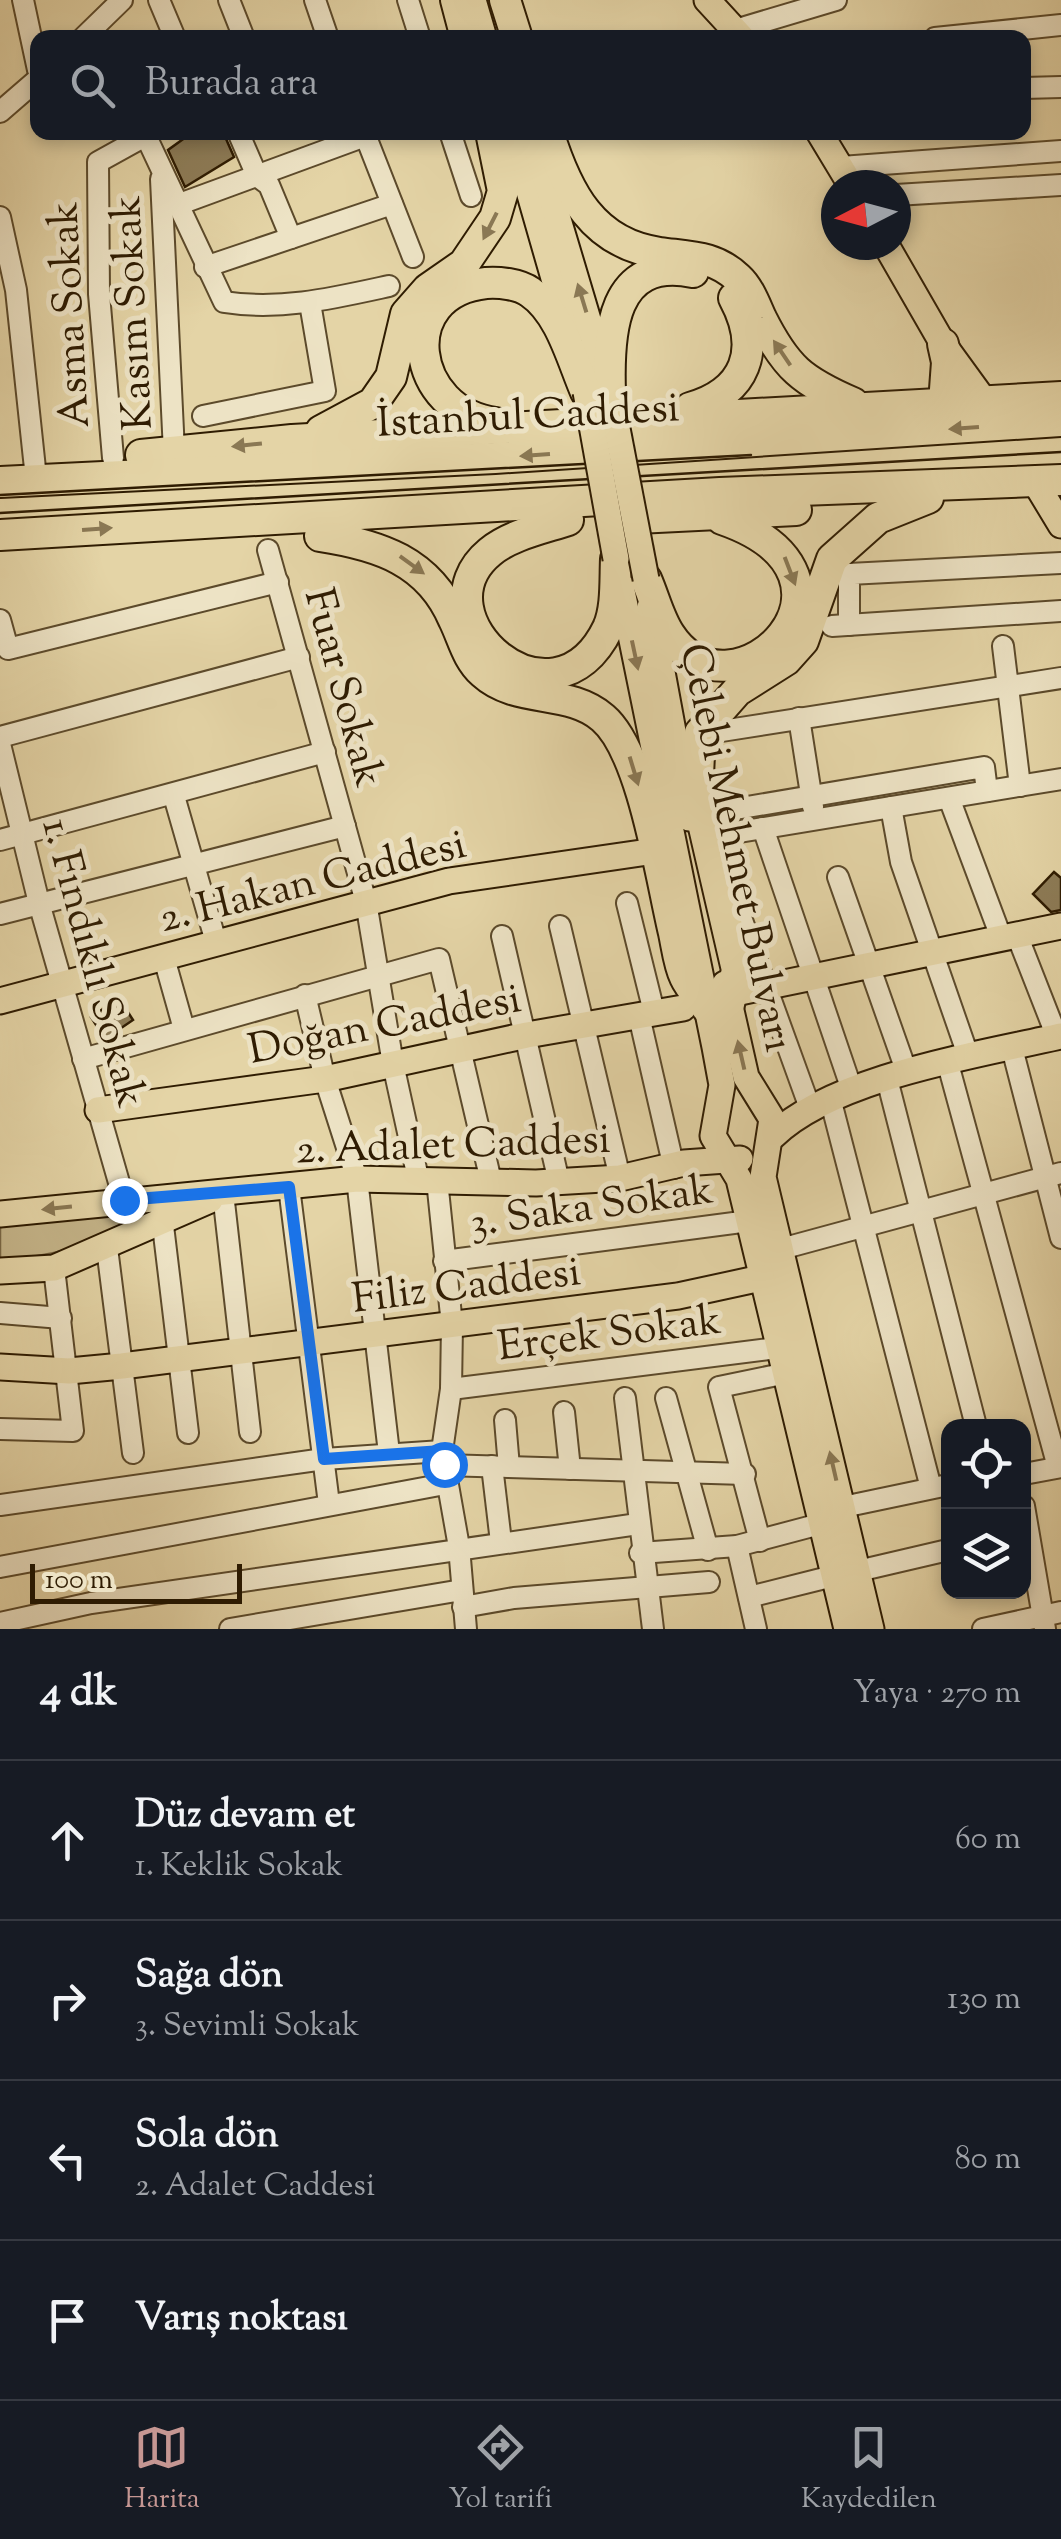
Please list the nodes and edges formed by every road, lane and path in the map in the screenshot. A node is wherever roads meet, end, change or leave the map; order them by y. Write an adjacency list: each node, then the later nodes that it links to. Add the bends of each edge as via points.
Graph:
1 (24, 0): 15 (street)
2 (122, 0): 16 (street)
3 (159, 0): 17 (street)
4 (229, 0): 18 (street)
5 (315, 0): 19 (street)
6 (408, 0): 20 (street)
7 (456, 0): 21 (highway)
8 (473, 0): 22 (main road)
9 (491, 0): 23 (main road)
10 (506, 0): 24 (highway)
11 (707, 0): 25 (main road)
12 (836, 0): 13 (street)
13 (812, 3): 26 (street)
14 (1061, 24): 27 (street)
15 (30, 30)
16 (96, 30)
17 (172, 30)
18 (241, 30)
19 (325, 30)
20 (417, 30)
21 (464, 30)
22 (482, 30)
23 (500, 30)
24 (515, 30)
25 (734, 30)
26 (748, 30)
27 (1022, 30)
28 (30, 86): 31 (street)
29 (1061, 86): 30 (street)
30 (1031, 88)
31 (0, 112)
32 (134, 140): 74 (street, Asma Sokak, via 98,162 99,294)
33 (147, 140): 48 (street)
34 (241, 140): 49 (street)
35 (349, 140): 49 (street)
36 (367, 140): 53 (street)
37 (453, 140): 52 (street)
38 (492, 140): 72 (highway, one-way to 72, via 503,192 479,246 406,314 391,377 373,403)
39 (515, 140): 63 (main road)
40 (534, 140): 63 (main road, one-way to 40)
41 (552, 140): 67 (highway, one-way to 41, via 803,380 780,355 742,281 722,264 626,246 600,231)
42 (824, 140): 46 (main road)
43 (1004, 140): 45 (street)
44 (1061, 150): 45 (street)
45 (1004, 155): 47 (street)
46 (842, 170)
47 (891, 170)
48 (161, 171): 54 (street); 73 (street, Kasım Sokak)
49 (256, 176): 54 (street); 56 (street, via 269,185)
50 (1061, 185): 51 (street)
51 (911, 194)
52 (471, 196)
53 (392, 204): 56 (street); 57 (street)
54 (177, 205): 59 (street)
55 (0, 216): 75 (street, via 16,290)
56 (290, 238): 59 (street)
57 (414, 257)
58 (895, 260): 62 (main road)
59 (205, 267): 61 (street, via 224,302)
60 (388, 286): 61 (street)
61 (310, 302): 68 (street, via 325,391)
62 (943, 344): 65 (main road); 66 (highway)
63 (598, 392): 69 (highway, via 612,316 623,294 657,273 710,275 729,289 744,318 748,349 742,369 719,400); 71 (highway, via 529,291 498,282 467,285 440,301 423,333 432,385 464,414); 77 (main road, bridge)
64 (1061, 397): 65 (highway)
65 (983, 399): 66 (highway)
66 (944, 403): 67 (highway)
67 (860, 406): 69 (highway)
68 (202, 416)
69 (658, 418): 71 (highway)
70 (1061, 421): 75 (highway, İstanbul Caddesi, one-way to 75, via 495,458)
71 (518, 426): 72 (highway)
72 (292, 440): 73 (highway, one-way to 73)
73 (174, 452): 74 (highway)
74 (113, 458): 75 (highway)
75 (36, 478): 76 (highway, İstanbul Caddesi)
76 (0, 482)
77 (614, 482): 87 (main road, Çelebi Mehmet Bulvarı, bridge); 89 (main road, Çelebi Mehmet Bulvarı, bridge)
78 (1035, 482): 79 (highway, via 976,497); 81 (highway); 83 (main road)
79 (928, 498): 80 (highway); 132 (highway, via 878,518 832,558 802,640 786,660 737,692 700,733 697,797 737,970)
80 (714, 516): 82 (highway); 89 (highway, one-way to 89, via 754,532 786,556 798,590 782,640 734,665 706,662 670,636)
81 (240, 520): 84 (highway, one-way to 81); 85 (highway)
82 (568, 520): 85 (highway); 87 (highway, via 490,551 476,569 469,591 472,622 488,651 512,669 535,673 564,670 589,655 609,626)
83 (1061, 526)
84 (0, 534)
85 (320, 536): 132 (highway, one-way to 132, via 398,555 426,576 444,596 468,655 502,686 561,698 603,718 633,760 684,976)
86 (268, 550): 90 (street, Fuar Sokak)
87 (616, 559): 132 (main road, Çelebi Mehmet Bulvarı, one-way to 132)
88 (1061, 563): 91 (street, via 849,574 841,626)
89 (646, 578): 132 (main road, Çelebi Mehmet Bulvarı)
90 (278, 582): 92 (street, via 8,649); 94 (street, Fuar Sokak)
91 (1061, 611)
92 (0, 620)
93 (1003, 646): 96 (street)
94 (298, 657): 99 (street); 100 (street, Fuar Sokak)
95 (1061, 678): 96 (street)
96 (1008, 685): 97 (street); 102 (street)
97 (799, 718): 98 (street); 105 (street)
98 (715, 732)
99 (0, 740): 112 (street, 1. Fındıklı Sokak)
100 (325, 752): 104 (street); 110 (street, Fuar Sokak)
101 (1060, 781): 102 (street)
102 (1020, 786): 103 (street)
103 (987, 791): 105 (street, via 984,767); 106 (street)
104 (174, 796): 112 (street); 114 (street)
105 (812, 797): 108 (street); 109 (street)
106 (949, 798): 107 (street); 123 (street)
107 (890, 807): 109 (street); 125 (street, via 901,862)
108 (706, 814)
109 (815, 819): 111 (street)
110 (346, 826): 114 (street); 116 (street, Fuar Sokak)
111 (763, 828): 129 (street); 132 (street, via 716,836 734,898)
112 (10, 838): 117 (street, 1. Fındıklı Sokak)
113 (648, 852): 116 (main road, 2. Hakan Caddesi, via 448,881)
114 (193, 865): 117 (street); 124 (street)
115 (838, 878): 127 (street)
116 (366, 902): 124 (main road, 2. Hakan Caddesi); 128 (street, Fuar Sokak)
117 (39, 903): 119 (street); 130 (street, 1. Fındıklı Sokak)
118 (627, 903): 134 (street)
119 (0, 914)
120 (560, 926): 135 (street)
121 (1061, 926): 123 (main road, Doğan Caddesi)
122 (502, 936): 137 (street)
123 (1009, 936): 125 (main road, Doğan Caddesi); 138 (street)
124 (216, 942): 126 (main road, 2. Hakan Caddesi)
125 (934, 953): 127 (main road, Doğan Caddesi); 142 (street)
126 (164, 958): 130 (main road, 2. Hakan Caddesi); 136 (street)
127 (868, 966): 129 (main road, Doğan Caddesi); 144 (street)
128 (378, 973): 131 (street); 140 (street, via 439,959); 143 (street, Fuar Sokak)
129 (813, 977): 132 (main road, Doğan Caddesi); 147 (street)
130 (62, 986): 133 (main road, 2. Hakan Caddesi); 141 (street, 1. Fındıklı Sokak)
131 (305, 995): 136 (street); 145 (street)
132 (725, 1000): 134 (main road, Doğan Caddesi); 146 (main road, Çelebi Mehmet Bulvarı, one-way to 132, via 746,1077); 147 (street); 149 (main road, Çelebi Mehmet Bulvarı)
133 (0, 1001)
134 (646, 1014): 135 (main road, Doğan Caddesi); 152 (street)
135 (585, 1025): 137 (main road, Doğan Caddesi); 154 (street)
136 (184, 1029): 141 (street)
137 (527, 1035): 140 (main road, Doğan Caddesi); 158 (street)
138 (1059, 1036): 139 (main road)
139 (1012, 1048): 142 (main road); 153 (street)
140 (460, 1050): 143 (main road, Doğan Caddesi); 157 (street)
141 (83, 1059): 148 (street, 1. Fındıklı Sokak)
142 (958, 1061): 144 (main road); 160 (street)
143 (393, 1064): 145 (main road, Doğan Caddesi); 156 (street, Fuar Sokak)
144 (898, 1076): 147 (main road); 164 (street)
145 (325, 1078): 148 (main road, Doğan Caddesi); 155 (street)
146 (762, 1101): 147 (main road); 149 (main road, via 737,1094); 150 (main road, Çelebi Mehmet Bulvarı)
147 (824, 1102): 150 (main road); 167 (street)
148 (98, 1110): 162 (street, 1. Fındıklı Sokak)
149 (716, 1113): 151 (main road, Çelebi Mehmet Bulvarı, via 718,1149); 152 (main road)
150 (770, 1143): 151 (main road); 170 (main road, Çelebi Mehmet Bulvarı, via 763,1178)
151 (728, 1160): 152 (main road, 2. Adalet Caddesi); 166 (main road, Çelebi Mehmet Bulvarı)
152 (679, 1166): 154 (main road, 2. Adalet Caddesi)
153 (1053, 1175): 160 (street); 168 (street)
154 (620, 1178): 158 (main road, 2. Adalet Caddesi)
155 (358, 1179): 156 (main road, 2. Adalet Caddesi); 159 (main road, 2. Adalet Caddesi); 178 (street)
156 (428, 1179): 157 (main road, 2. Adalet Caddesi); 171 (street, Fuar Sokak)
157 (492, 1181): 158 (main road, 2. Adalet Caddesi)
158 (560, 1182)
159 (289, 1187): 161 (main road, 2. Adalet Caddesi); 179 (street)
160 (986, 1193): 164 (street); 201 (street)
161 (224, 1194): 163 (main road, 2. Adalet Caddesi); 181 (street)
162 (124, 1200): 163 (main road, 2. Adalet Caddesi); 165 (main road, 2. Adalet Caddesi, one-way to 165)
163 (161, 1210): 169 (main road, 2. Adalet Caddesi); 182 (street)
164 (923, 1210): 167 (street); 191 (street)
165 (0, 1214)
166 (748, 1221): 171 (street, 3. Saka Sokak); 174 (main road, Çelebi Mehmet Bulvarı)
167 (862, 1226): 170 (street); 207 (street)
168 (1061, 1238)
169 (107, 1248): 172 (main road, 2. Adalet Caddesi); 184 (street)
170 (781, 1249): 210 (main road, Çelebi Mehmet Bulvarı, one-way to 170)
171 (444, 1261): 177 (street, Fuar Sokak)
172 (54, 1268): 173 (main road, 2. Adalet Caddesi); 176 (street)
173 (0, 1271)
174 (761, 1278): 177 (main road, Filiz Caddesi, via 678,1296); 180 (main road, Çelebi Mehmet Bulvarı)
175 (0, 1313): 176 (street)
176 (61, 1318): 185 (street)
177 (452, 1325): 178 (main road, Filiz Caddesi); 187 (street, Fuar Sokak)
178 (376, 1334): 179 (main road, Filiz Caddesi); 197 (street)
179 (309, 1344): 181 (main road, Filiz Caddesi); 198 (street)
180 (777, 1348): 186 (main road, Çelebi Mehmet Bulvarı); 187 (street, Erçek Sokak)
181 (242, 1352): 182 (main road, Filiz Caddesi); 194 (street)
182 (179, 1359): 184 (main road, Filiz Caddesi); 195 (street)
183 (0, 1366): 185 (main road, Filiz Caddesi)
184 (122, 1366): 185 (main road, Filiz Caddesi); 196 (street)
185 (69, 1371): 193 (street, via 73,1431)
186 (782, 1374): 206 (street, via 718,1388); 212 (main road, Çelebi Mehmet Bulvarı)
187 (451, 1389): 199 (street, Fuar Sokak)
188 (625, 1398): 203 (street)
189 (666, 1398): 204 (street)
190 (564, 1412): 202 (street)
191 (974, 1419)
192 (504, 1420): 200 (street)
193 (0, 1429)
194 (250, 1432)
195 (188, 1434)
196 (133, 1453)
197 (389, 1453): 198 (street); 199 (street)
198 (324, 1459): 208 (street); 209 (street)
199 (444, 1467): 200 (street); 208 (street); 216 (street, Fuar Sokak)
200 (501, 1467): 202 (street); 214 (street)
201 (1060, 1467): 205 (street)
202 (570, 1469): 203 (street)
203 (636, 1472): 204 (street); 211 (street)
204 (688, 1473): 206 (street); 217 (street)
205 (1031, 1473)
206 (745, 1474): 213 (street)
207 (940, 1487): 210 (street)
208 (329, 1504): 221 (street)
209 (0, 1506)
210 (843, 1506): 222 (main road, Çelebi Mehmet Bulvarı)
211 (638, 1524): 214 (street); 220 (street)
212 (820, 1524): 213 (street); 222 (main road, Çelebi Mehmet Bulvarı)
213 (760, 1541): 215 (street)
214 (500, 1542): 216 (street)
215 (737, 1546): 217 (street); 225 (street)
216 (458, 1547): 226 (street, Fuar Sokak); 228 (street)
217 (708, 1550): 220 (street)
218 (941, 1552): 222 (street)
219 (1031, 1552): 227 (street)
220 (640, 1553): 224 (street)
221 (0, 1567)
222 (846, 1574): 225 (street); 233 (main road, Çelebi Mehmet Bulvarı); 234 (main road, Çelebi Mehmet Bulvarı)
223 (709, 1582): 224 (street)
224 (647, 1590): 226 (street); 231 (street)
225 (749, 1597): 232 (street)
226 (463, 1599): 229 (street); 230 (street, Fuar Sokak)
227 (1049, 1619): 235 (street)
228 (0, 1623)
229 (230, 1629)
230 (466, 1629)
231 (653, 1629)
232 (756, 1629)
233 (846, 1629)
234 (871, 1629)
235 (983, 1629)

